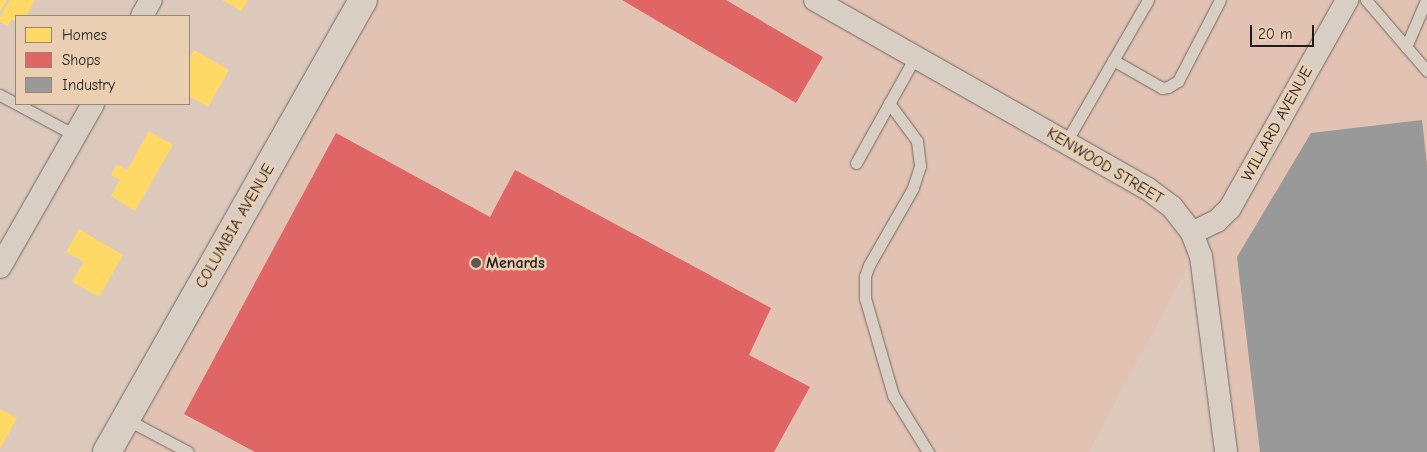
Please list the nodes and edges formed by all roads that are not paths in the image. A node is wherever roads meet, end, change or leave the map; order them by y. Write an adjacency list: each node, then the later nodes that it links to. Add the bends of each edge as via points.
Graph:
1 (151, 0): 9 (street)
2 (363, 0): 25 (street, COLUMBIA AVENUE)
3 (815, 0): 11 (street, KENWOOD STREET)
4 (1148, 0): 13 (lane)
5 (1220, 0): 13 (lane, via 1178,81 1168,87 1162,88)
6 (1347, 0): 23 (street, WILLARD AVENUE, via 1230,208 1217,221)
7 (1366, 0): 10 (lane)
8 (1426, 0): 10 (lane)
9 (143, 15)
10 (1406, 47): 12 (lane)
11 (915, 57): 17 (lane); 21 (street, KENWOOD STREET)
12 (1422, 59): 14 (lane)
13 (1113, 60): 21 (lane)
14 (1427, 71)
15 (0, 95): 16 (lane)
16 (15, 103)
17 (889, 103): 22 (lane); 28 (lane, via 917,141 920,166 913,188 869,265 865,276 865,298 893,395)
18 (19, 105): 20 (lane)
19 (92, 105): 20 (street)
20 (75, 135): 24 (street)
21 (1066, 142): 23 (street, KENWOOD STREET, via 1148,189 1172,207)
22 (856, 163)
23 (1192, 233): 29 (street, KENWOOD STREET, via 1201,256)
24 (0, 267)
25 (126, 419): 26 (lane); 27 (street, COLUMBIA AVENUE)
26 (184, 451)
27 (107, 452)
28 (928, 452)
29 (1226, 452)

